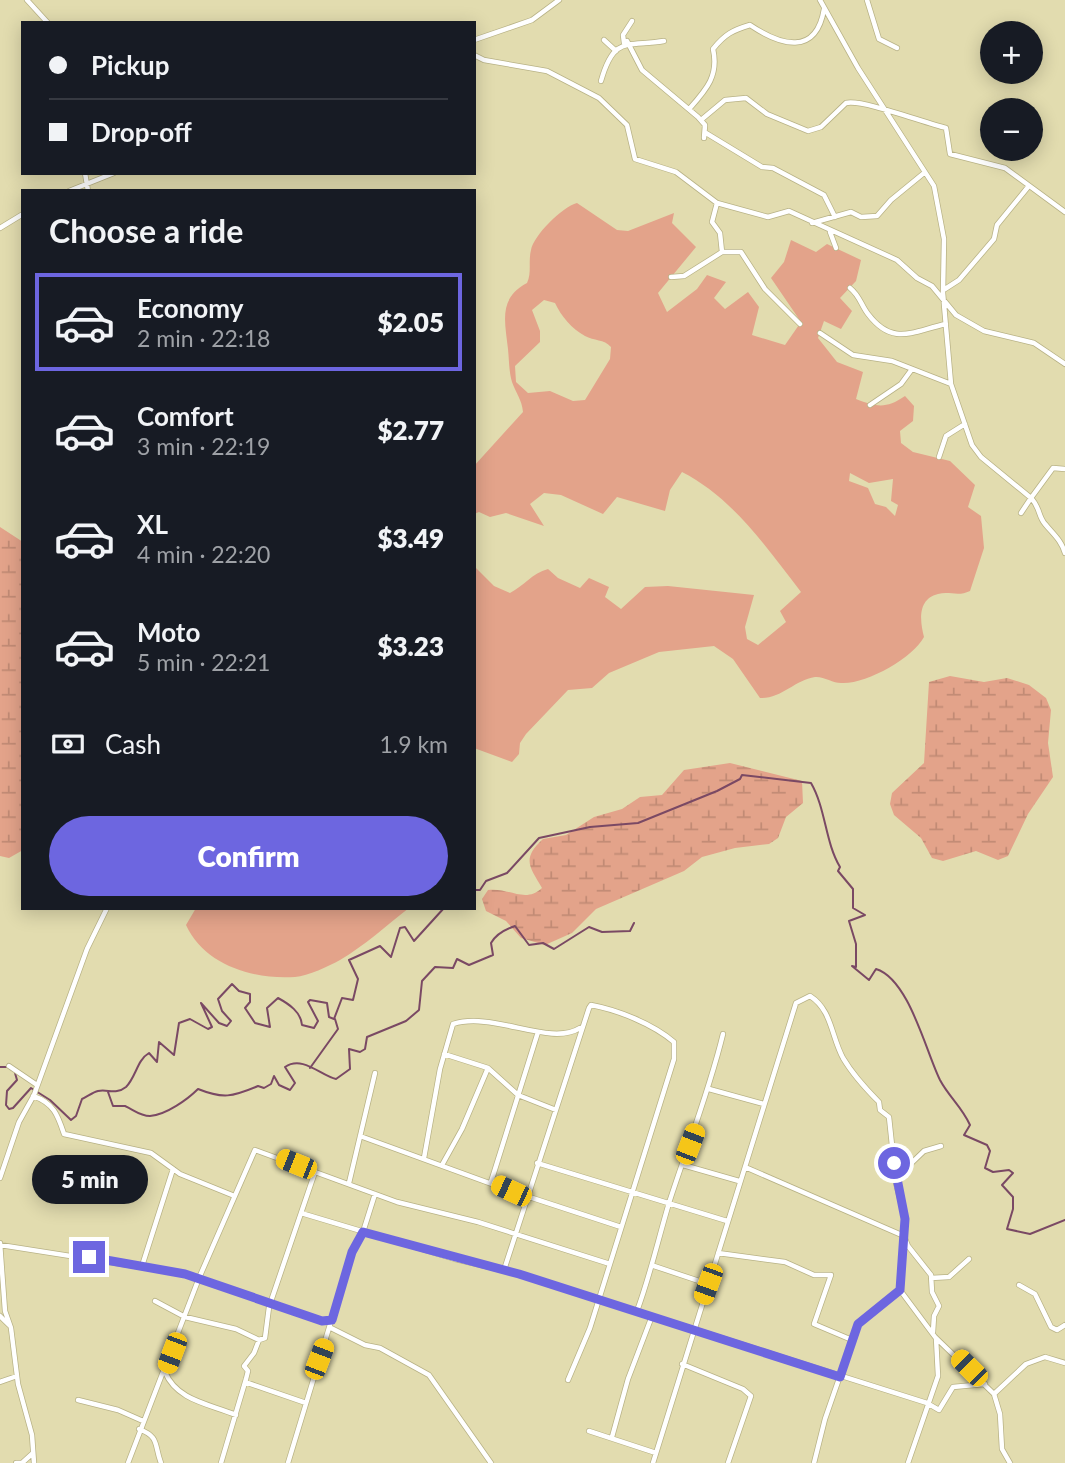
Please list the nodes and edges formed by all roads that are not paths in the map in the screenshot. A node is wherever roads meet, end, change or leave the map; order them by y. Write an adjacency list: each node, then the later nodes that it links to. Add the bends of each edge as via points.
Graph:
1 (27, 0): 7 (street)
2 (559, 0): 8 (street, via 532,20)
3 (820, 0): 5 (street)
4 (867, 0): 12 (street, via 879,39)
5 (824, 8): 16 (street, via 814,33 801,42 776,41 750,25 723,36 713,49 716,69 712,79); 17 (street)
6 (632, 20): 11 (street, via 623,35)
7 (46, 21)
8 (476, 39)
9 (604, 40): 13 (street)
10 (664, 41): 11 (street)
11 (626, 43): 13 (street); 16 (street, via 642,70)
12 (897, 48)
13 (616, 51): 15 (street)
14 (476, 56): 23 (street, via 547,71 599,98 627,125 635,159 676,172)
15 (601, 81)
16 (690, 108): 18 (street)
17 (884, 108): 18 (street, via 846,103 821,127 808,131 767,114 747,98 725,100); 19 (street); 21 (street, via 946,128 950,154 1005,168)
18 (701, 120): 26 (street, via 705,135 824,195)
19 (925, 173): 26 (street, via 877,216 851,212); 34 (street, via 940,208)
20 (110, 175): 22 (street)
21 (1028, 187): 24 (street); 34 (street, via 997,225 994,239 960,280)
22 (87, 188)
23 (717, 203): 27 (street, via 768,217 789,212); 31 (street, via 712,222 720,233)
24 (1065, 212)
25 (21, 215): 28 (street)
26 (835, 217): 27 (street)
27 (811, 223): 29 (street)
28 (0, 228)
29 (830, 232): 30 (street); 35 (street, via 901,262 932,286)
30 (836, 248)
31 (722, 252): 32 (street, via 684,276); 36 (street, via 741,252 765,289)
32 (671, 277)
33 (849, 288): 37 (street, via 881,329 890,333 906,335)
34 (944, 290): 35 (street)
35 (944, 302): 37 (street); 39 (street, via 979,329 1034,343)
36 (800, 324)
37 (946, 324): 41 (street)
38 (820, 333): 40 (street, via 853,355)
39 (1065, 364)
40 (913, 369): 41 (street); 42 (street, via 901,384)
41 (951, 384): 43 (street)
42 (870, 405)
43 (965, 424): 44 (street, via 946,436); 46 (street, via 981,457)
44 (939, 457)
45 (1065, 469): 46 (street, via 1053,468)
46 (1031, 498): 47 (street); 48 (street)
47 (1021, 513)
48 (1065, 553)
49 (106, 910): 57 (street)
50 (582, 1026): 51 (street, via 568,1034); 62 (street); 77 (street, via 589,1008 599,1007 666,1035 676,1049)
51 (538, 1032): 53 (street, via 486,1020 459,1023 449,1029); 59 (street)
52 (723, 1034): 58 (street)
53 (444, 1054): 55 (street); 65 (street)
54 (9, 1066): 57 (street)
55 (488, 1068): 59 (street); 68 (street)
56 (375, 1073): 63 (street)
57 (37, 1086): 60 (street)
58 (709, 1089): 61 (street); 67 (street)
59 (518, 1095): 62 (street); 75 (street)
60 (33, 1096): 70 (street, via 54,1110 64,1135 151,1153); 73 (street)
61 (764, 1104): 69 (street); 72 (street, via 796,1003 810,996 826,1010 844,1058 889,1117)
62 (556, 1110): 66 (street)
63 (360, 1136): 65 (street); 76 (street)
64 (941, 1146): 72 (street, via 924,1151)
65 (424, 1158): 68 (street)
66 (537, 1163): 77 (street); 79 (street)
67 (682, 1165): 74 (street); 81 (street)
68 (442, 1166): 75 (street)
69 (745, 1167): 74 (street); 87 (street)
70 (173, 1169): 80 (street); 92 (street)
71 (315, 1172): 76 (street); 80 (street, via 255,1150); 82 (street)
72 (896, 1177): 87 (street, via 905,1210)
73 (0, 1178)
74 (738, 1181): 83 (street)
75 (491, 1182): 79 (street)
76 (349, 1183): 78 (street)
77 (631, 1191): 81 (street); 84 (street)
78 (375, 1194): 85 (street); 86 (street)
79 (528, 1194): 84 (street); 86 (street)
80 (232, 1195): 95 (street)
81 (669, 1203): 83 (street); 93 (street)
82 (301, 1213): 85 (street); 102 (street)
83 (727, 1221): 89 (street)
84 (621, 1227): 91 (street)
85 (363, 1232): 94 (street); 107 (street, via 352,1252)
86 (517, 1234): 91 (street); 94 (street)
87 (904, 1236): 96 (street); 99 (street)
88 (0, 1244): 92 (street); 109 (street, via 5,1311)
89 (718, 1253): 97 (street); 114 (street, via 785,1262 814,1275 831,1275 814,1324)
90 (969, 1259): 96 (street, via 949,1277)
91 (610, 1264): 100 (street)
92 (142, 1266): 95 (street)
93 (654, 1266): 97 (street); 103 (street)
94 (504, 1270): 100 (street)
95 (199, 1278): 102 (street); 106 (street)
96 (931, 1278): 112 (street, via 939,1306 932,1324)
97 (708, 1284): 111 (street)
98 (1019, 1285): 108 (street, via 1035,1294 1051,1327 1057,1330)
99 (900, 1290): 112 (street); 114 (street, via 863,1319)
100 (599, 1299): 103 (street); 120 (street)
101 (155, 1300): 106 (street)
102 (271, 1302): 107 (street, via 322,1321); 113 (street, via 265,1338)
103 (637, 1311): 105 (street)
104 (0, 1315): 109 (street)
105 (652, 1316): 111 (street); 132 (street)
106 (186, 1317): 113 (street, via 236,1329); 117 (street)
107 (332, 1320): 110 (street)
108 (1065, 1325)
109 (12, 1328): 118 (street)
110 (331, 1328): 127 (street); 141 (street, via 429,1375)
111 (692, 1329): 116 (street); 119 (street)
112 (934, 1335): 123 (street); 126 (street, via 938,1376)
113 (259, 1340): 122 (street, via 244,1366 248,1371)
114 (852, 1340): 119 (street)
115 (1065, 1363): 124 (street, via 1045,1357 1026,1364)
116 (682, 1364): 134 (street); 143 (street, via 751,1396)
117 (165, 1371): 128 (street, via 184,1395); 129 (street)
118 (17, 1376): 121 (street); 133 (street)
119 (840, 1377): 126 (street); 144 (street)
120 (568, 1380)
121 (0, 1382)
122 (245, 1382): 127 (street); 128 (street)
123 (985, 1384): 124 (street); 126 (street, via 953,1387 939,1410)
124 (994, 1394): 146 (street, via 1002,1449)
125 (78, 1400): 129 (street)
126 (927, 1403): 145 (street)
127 (306, 1404): 140 (street)
128 (236, 1415): 139 (street)
129 (143, 1421): 130 (street)
130 (139, 1429): 137 (street); 138 (street, via 159,1443)
131 (589, 1431): 132 (street)
132 (612, 1437): 134 (street)
133 (34, 1452): 135 (street); 136 (street)
134 (656, 1452): 142 (street)
135 (16, 1463)
136 (34, 1463)
137 (128, 1463)
138 (161, 1463)
139 (221, 1463)
140 (288, 1463)
141 (491, 1463)
142 (653, 1463)
143 (729, 1463)
144 (814, 1463)
145 (908, 1463)
146 (1010, 1463)

